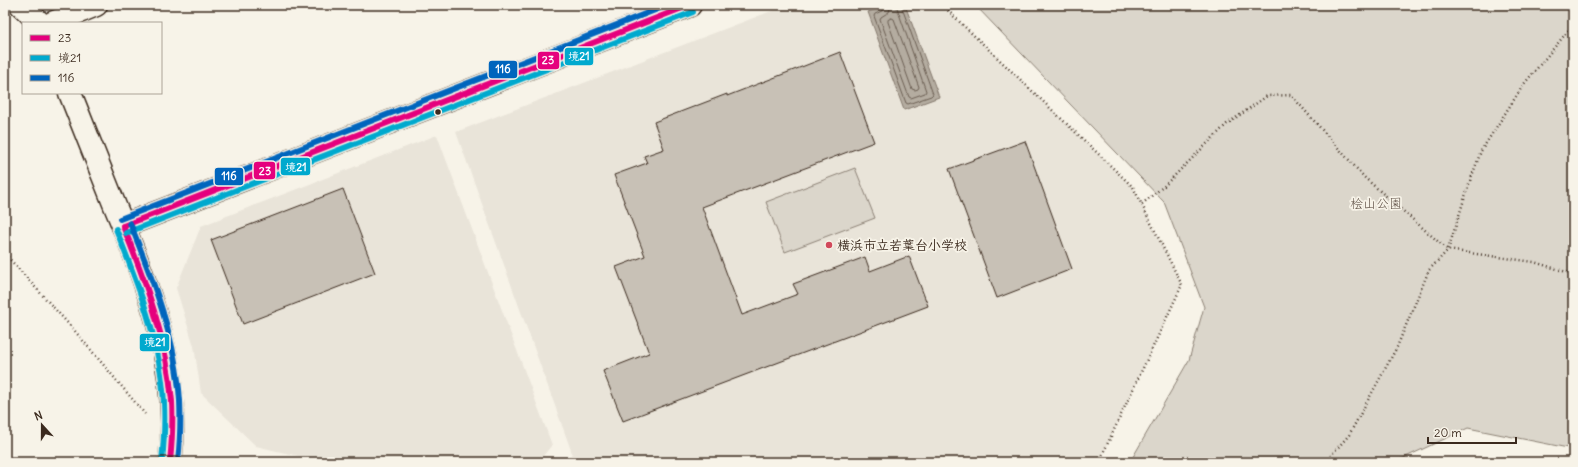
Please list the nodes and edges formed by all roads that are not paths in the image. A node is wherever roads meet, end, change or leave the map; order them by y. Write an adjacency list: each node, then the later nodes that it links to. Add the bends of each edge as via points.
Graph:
1 (21, 5): 4 (street)
2 (96, 5): 5 (street)
3 (690, 5): 7 (street)
4 (39, 22)
5 (54, 22)
6 (70, 94): 7 (street)
7 (123, 226): 8 (street, via 144,276 160,327 170,381 173,434)
8 (170, 462)

